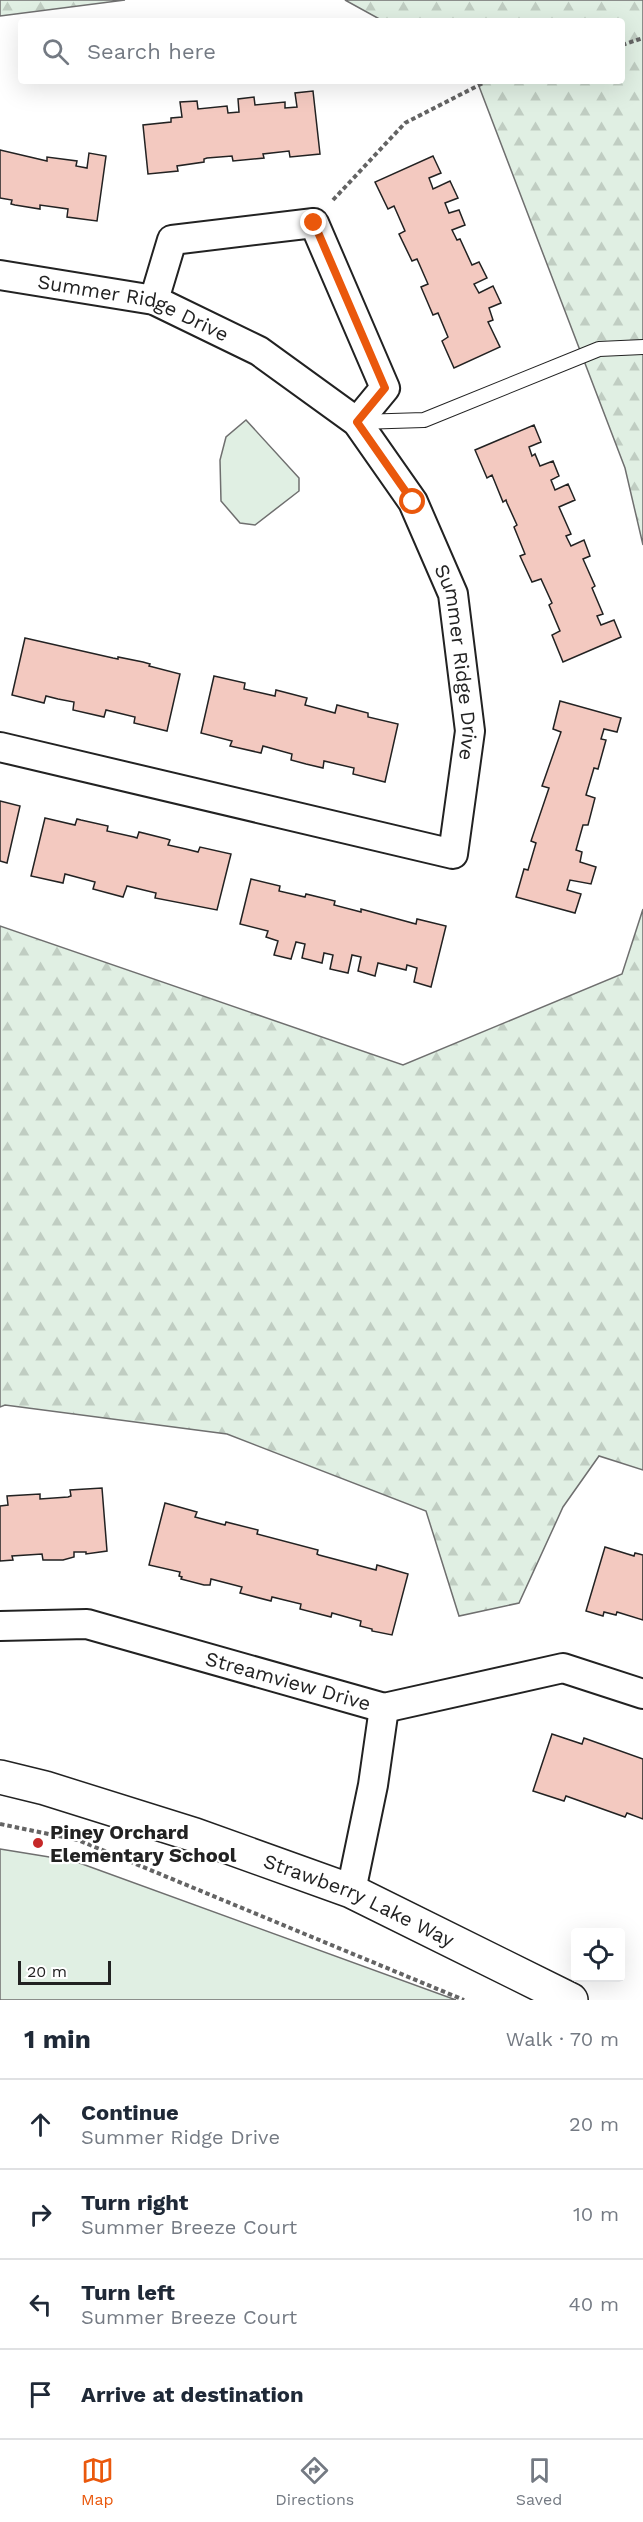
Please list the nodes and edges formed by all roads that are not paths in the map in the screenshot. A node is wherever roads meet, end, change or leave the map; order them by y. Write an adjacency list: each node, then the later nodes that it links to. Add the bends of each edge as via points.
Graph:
1 (0, 275): 2 (street, Summer Ridge Drive)
2 (154, 300): 4 (street, Summer Ridge Drive, via 259,351); 4 (street, via 172,240 314,223 385,388)
3 (643, 347): 4 (lane, via 599,349 424,420)
4 (357, 422): 5 (street, Summer Ridge Drive, via 413,502 453,594 470,731 453,854)
5 (0, 747)
6 (0, 1626): 8 (street, Streamview Drive, via 87,1624)
7 (643, 1694): 8 (street, Streamview Drive, via 563,1668)
8 (384, 1708): 10 (street)
9 (0, 1777): 10 (street, Strawberry Lake Way, via 195,1835)
10 (351, 1891): 11 (street, Strawberry Lake Way)
11 (572, 2000)

